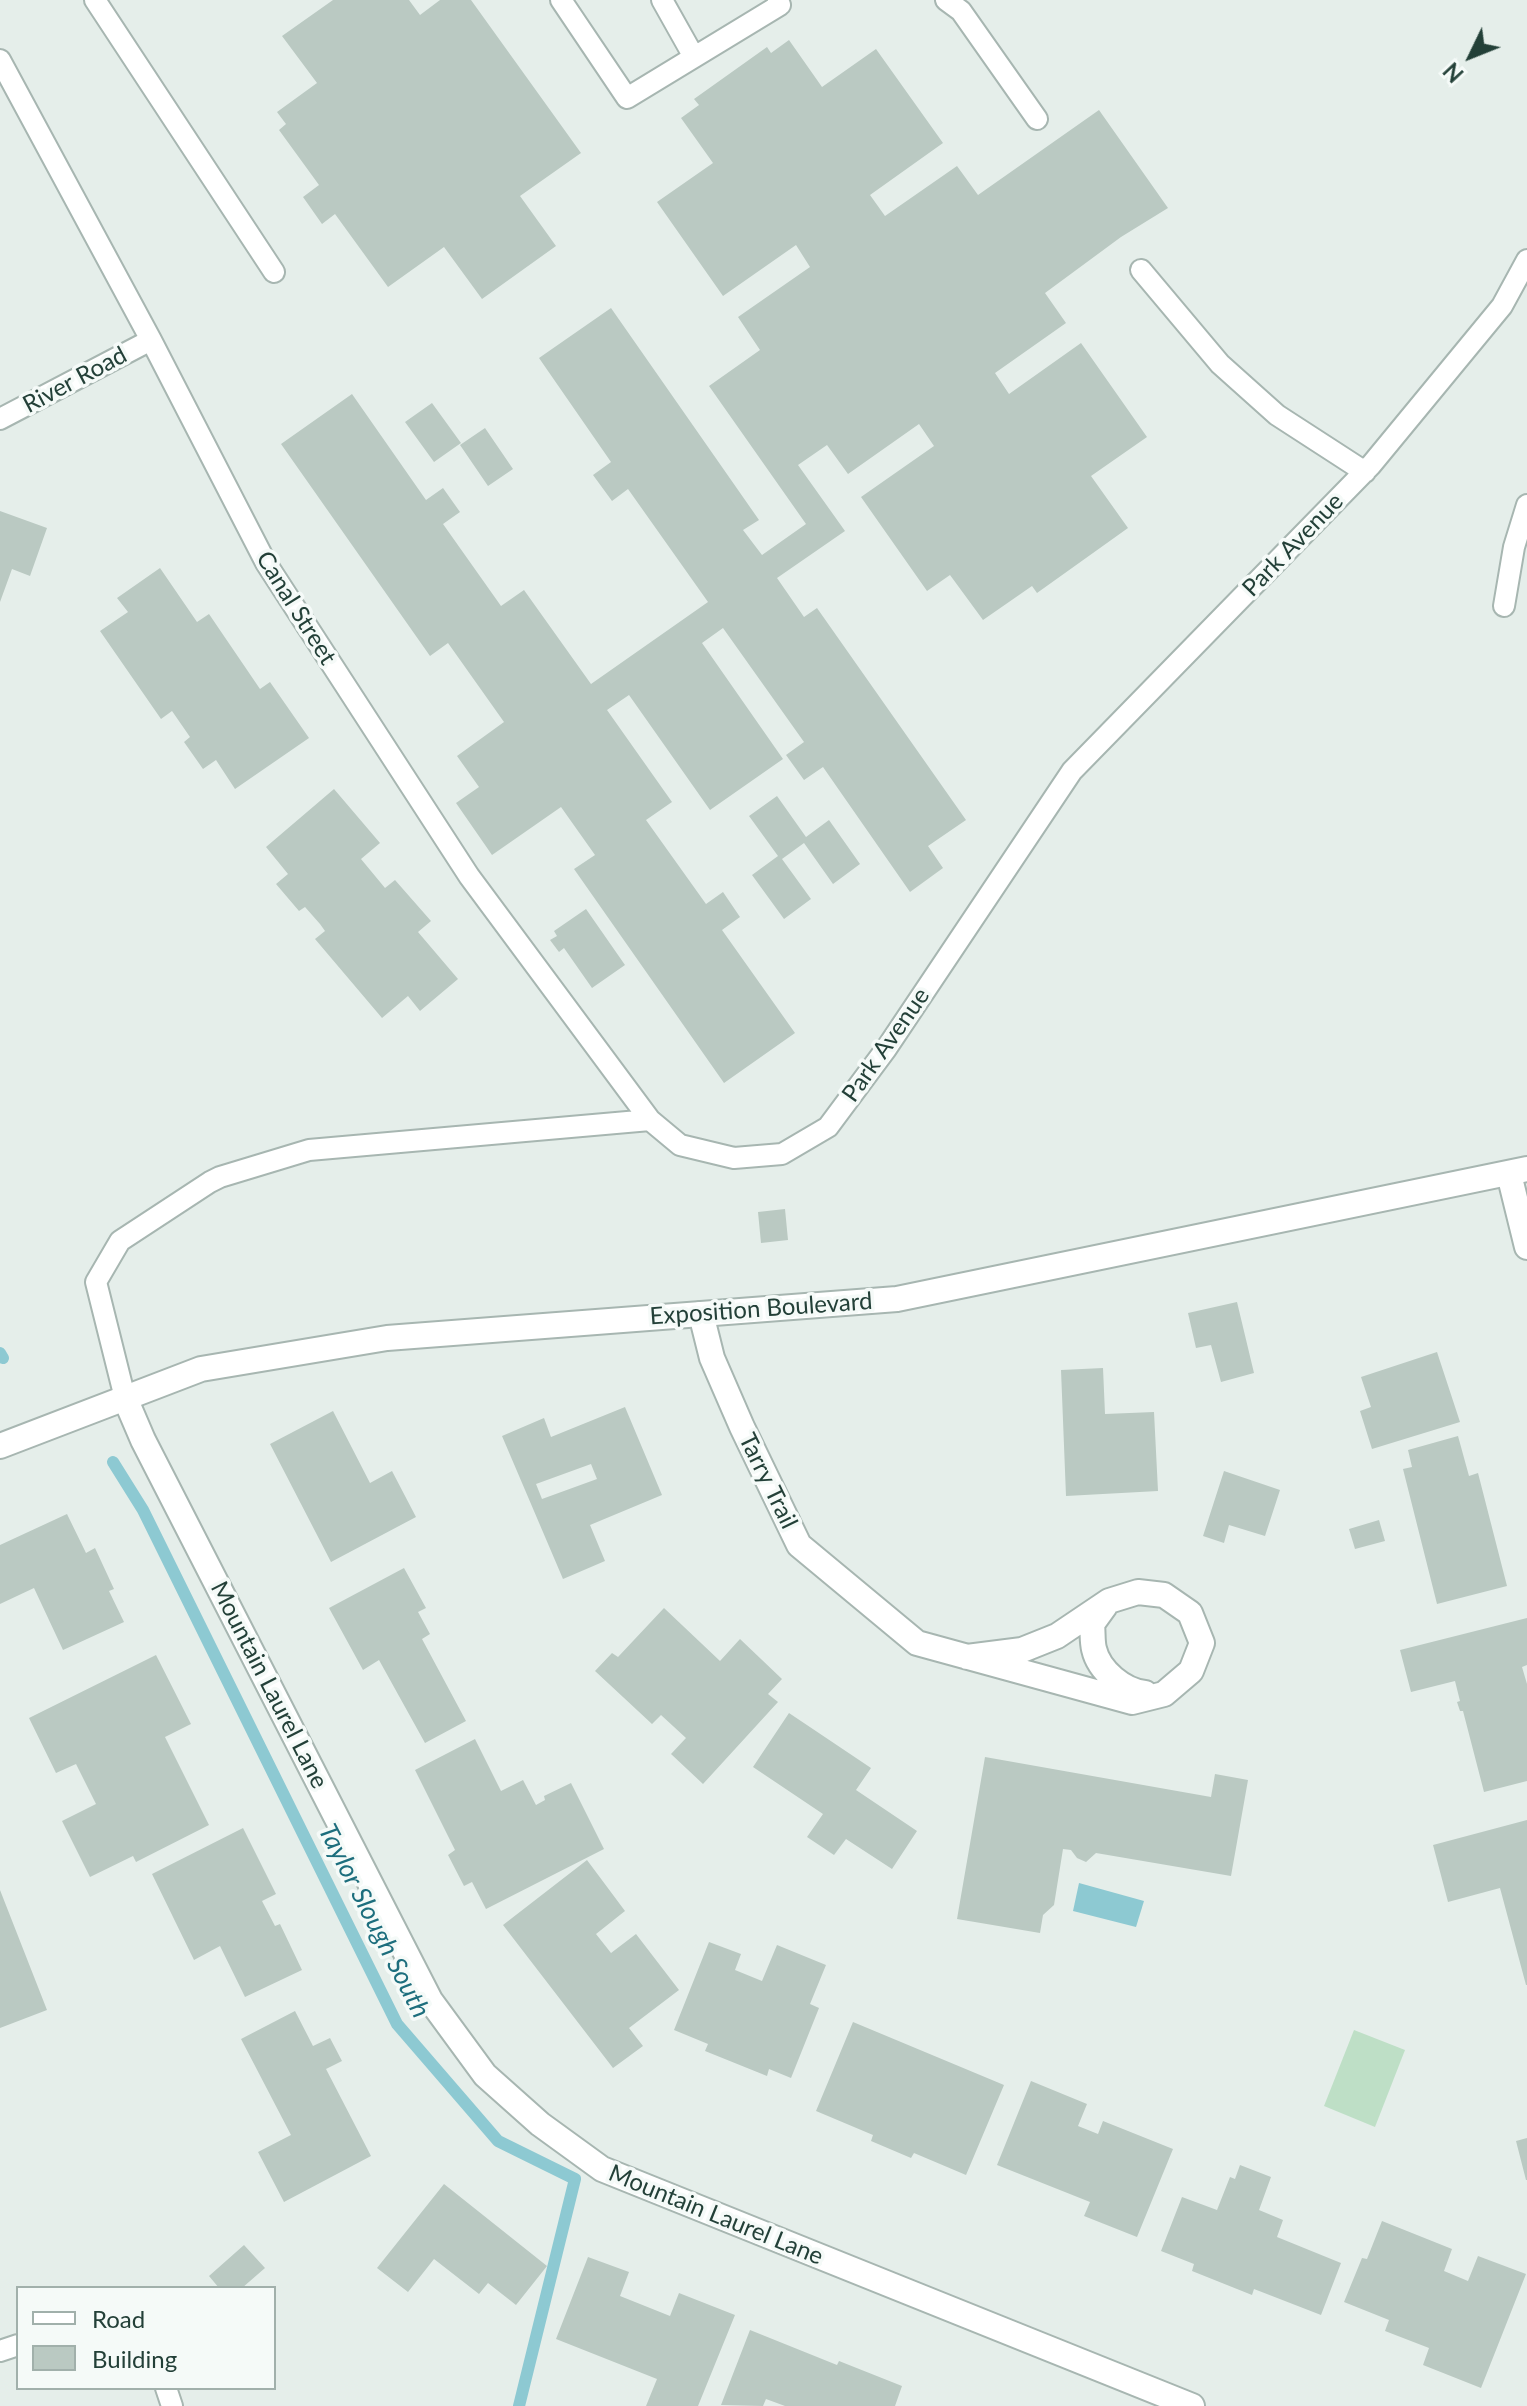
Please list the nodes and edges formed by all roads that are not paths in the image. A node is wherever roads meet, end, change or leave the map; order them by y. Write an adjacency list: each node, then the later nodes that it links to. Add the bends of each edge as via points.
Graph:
1 (95, 0): 11 (lane)
2 (561, 0): 6 (lane, via 627,98)
3 (662, 0): 6 (lane)
4 (946, 0): 8 (lane, via 961,11)
5 (783, 2): 6 (lane)
6 (694, 57)
7 (0, 60): 12 (lane, Canal Street)
8 (1037, 119)
9 (1527, 260): 14 (lane, Park Avenue, via 1502,306)
10 (1141, 270): 14 (lane, via 1220,364 1277,415)
11 (274, 272)
12 (151, 340): 13 (lane, River Road); 17 (lane, Canal Street, via 266,563 469,876)
13 (0, 419)
14 (1365, 472): 17 (lane, Park Avenue, via 1072,771 828,1127 782,1154 734,1158 680,1145)
15 (1527, 505): 16 (lane)
16 (1504, 606)
17 (650, 1120): 21 (lane, via 309,1150 220,1177 120,1241 96,1282)
18 (1518, 1172): 19 (street); 20 (street, Exposition Boulevard, via 897,1299)
19 (1527, 1247)
20 (701, 1314): 21 (street, Exposition Boulevard, via 387,1338 201,1369); 24 (street, Tarry Trail, via 718,1372 799,1545 917,1643)
21 (125, 1398): 22 (street, Exposition Boulevard); 26 (street, Mountain Laurel Lane, via 430,2000 485,2075 602,2169)
22 (0, 1446)
23 (1109, 1601): 24 (street, Tarry Trail, via 1057,1636 1022,1650); 25 (street, via 1092,1624 1095,1653 1113,1678 1133,1692); 25 (street, Tarry Trail, via 1138,1592 1164,1595 1190,1613 1202,1643 1191,1671)
24 (967, 1657): 25 (street, Tarry Trail, via 1132,1702)
25 (1164, 1694)
26 (1192, 2406)

